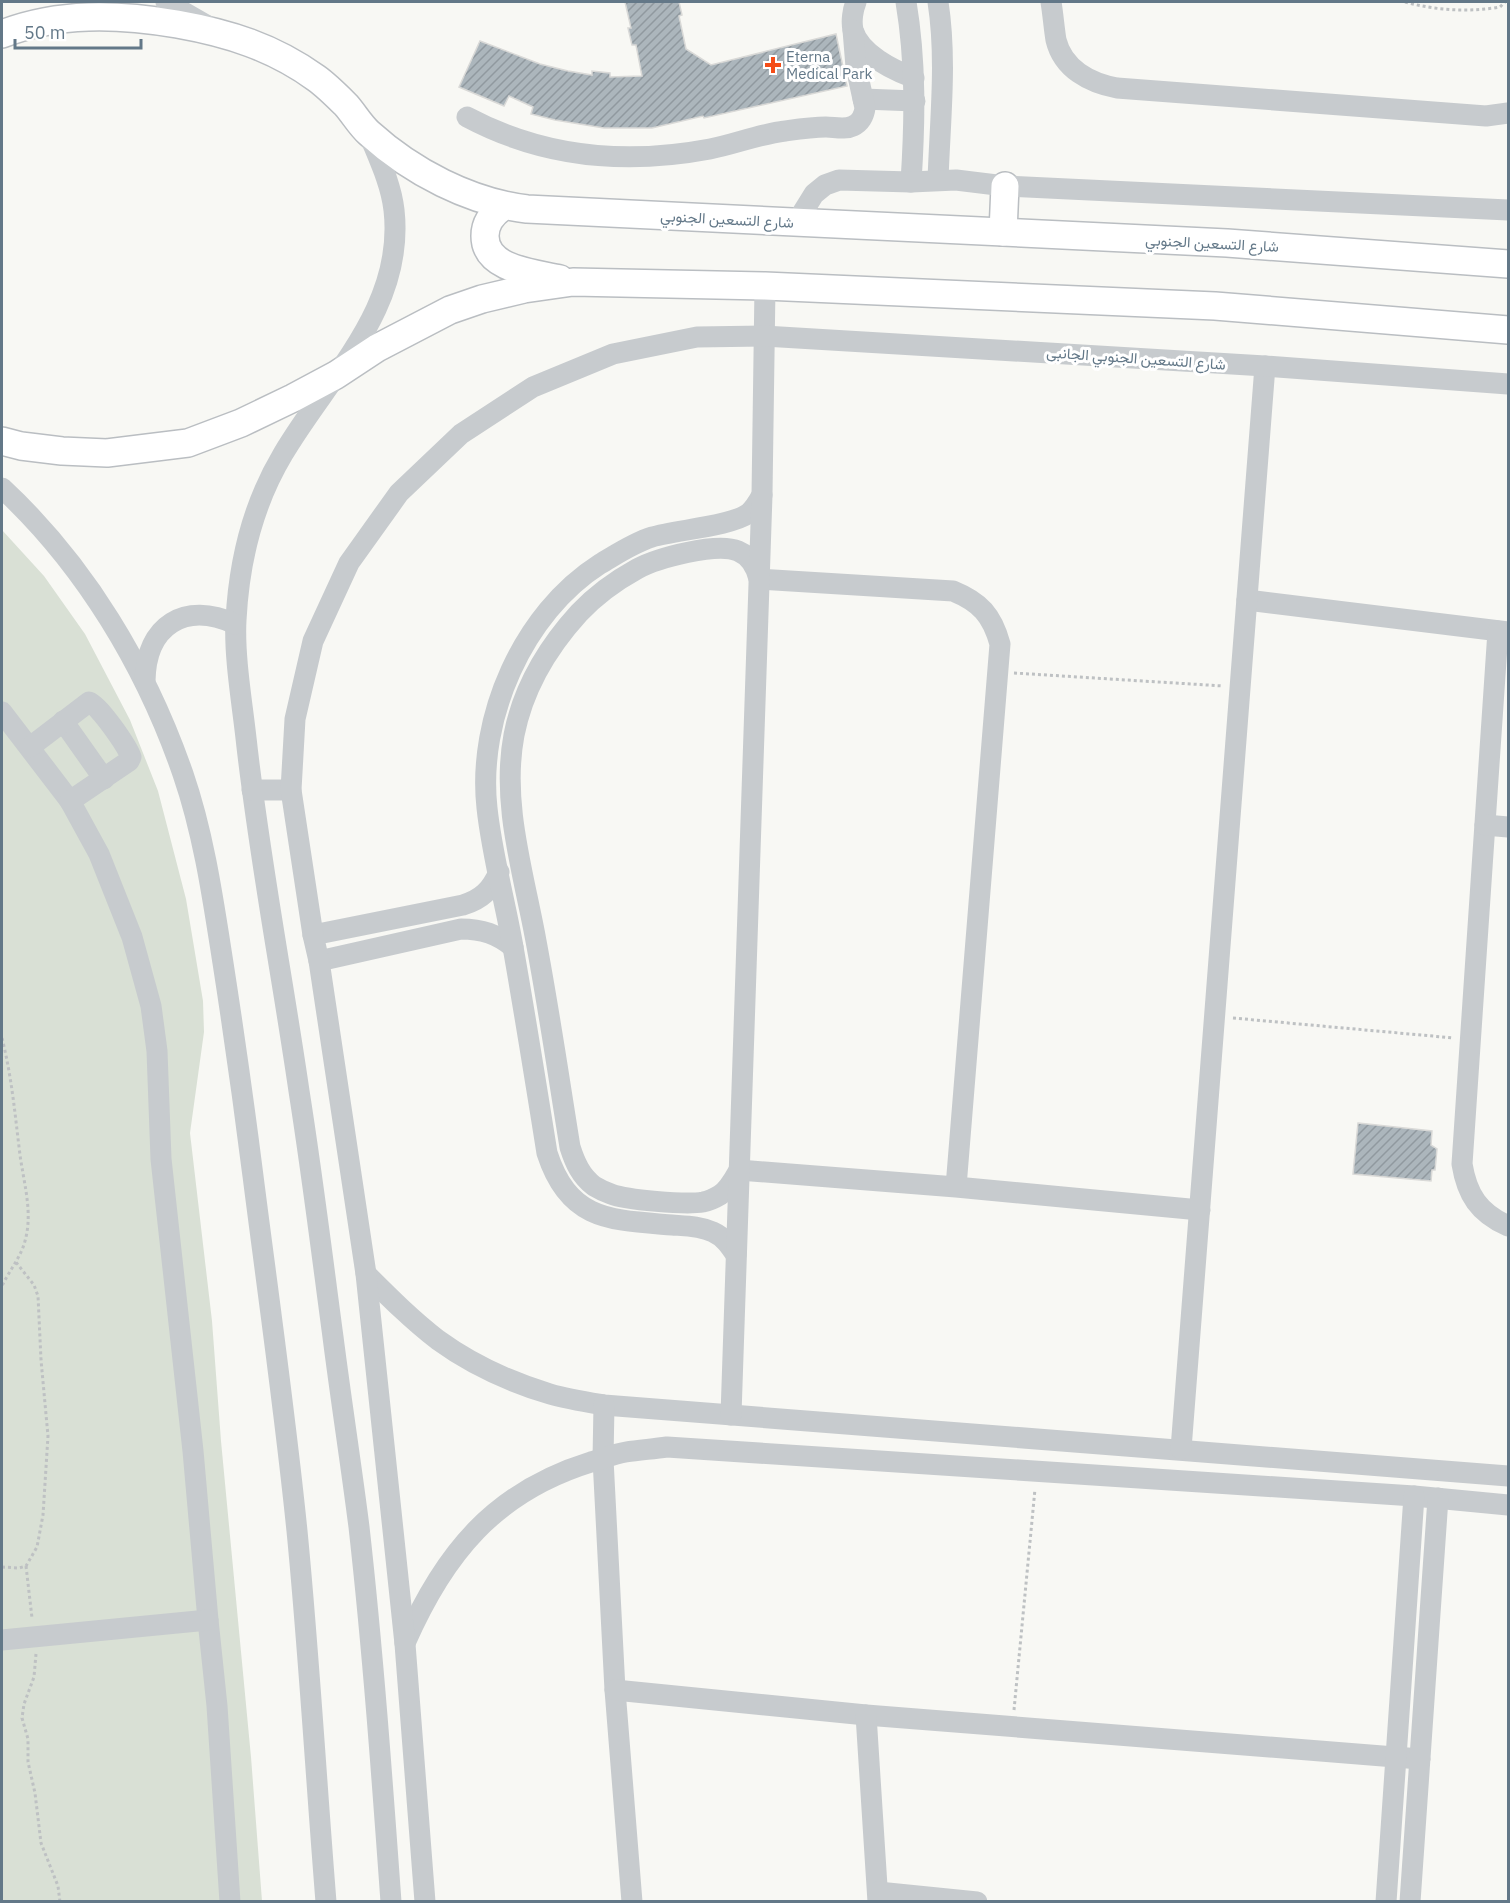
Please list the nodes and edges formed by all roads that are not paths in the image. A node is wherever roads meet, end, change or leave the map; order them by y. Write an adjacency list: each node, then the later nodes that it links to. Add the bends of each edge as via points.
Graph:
1 (166, 2): 7 (street)
2 (856, 2): 6 (street)
3 (906, 2): 10 (street)
4 (938, 2): 9 (street)
5 (1051, 2): 14 (street, via 1056,41 1063,56 1086,79 1101,85 1486,116)
6 (853, 30): 11 (street, via 863,47 881,62); 12 (street)
7 (216, 31): 8 (main road, شارع التسعين الجنوبي, via 124,16 89,15); 16 (main road, شارع التسعين الجنوبي, via 286,58 345,104)
8 (2, 34)
9 (942, 46): 10 (street); 17 (street)
10 (912, 49): 11 (street)
11 (914, 78): 13 (street)
12 (863, 99): 13 (street); 15 (street, via 864,114 853,126 781,131 711,149 654,156 559,151 519,140)
13 (915, 101): 18 (street)
14 (1509, 113)
15 (467, 117)
16 (368, 132): 20 (main road, شارع التسعين الجنوبي, via 427,174); 30 (street, via 394,206 392,266 371,322)
17 (938, 180): 18 (street); 19 (street)
18 (911, 182): 22 (street, via 839,180 814,194)
19 (1005, 186): 21 (street); 23 (main road)
20 (504, 206): 22 (main road, شارع التسعين الجنوبي); 25 (main road, via 490,217 484,234 493,258 509,267)
21 (1509, 210)
22 (796, 223): 23 (main road, شارع التسعين الجنوبي)
23 (1003, 232): 24 (main road, شارع التسعين الجنوبي, via 1227,243)
24 (1509, 264)
25 (573, 282): 26 (main road); 30 (main road, via 524,289 450,310 377,348)
26 (765, 286): 27 (main road, via 1215,306); 28 (street)
27 (1509, 330)
28 (764, 336): 29 (street, شارع التسعين الجنوبي الجانبى); 34 (street); 45 (street, شارع التسعين الجنوبي الجانبى, via 697,337 613,354 533,387 461,434 399,494 349,563 313,641 295,719)
29 (1265, 366): 31 (street, شارع التسعين الجنوبي الجانبى); 36 (street)
30 (336, 375): 32 (main road, via 241,423 188,443 107,453 62,452); 37 (street, via 280,458 258,507 244,556)
31 (1509, 384)
32 (2, 441)
33 (2, 488): 39 (street, via 89,590)
34 (762, 495): 35 (street); 49 (street, via 756,506 737,520 676,531 627,548 586,575 538,624 502,692 491,730 487,808)
35 (759, 579): 53 (street); 53 (street, via 752,561 727,548 659,560 608,588 557,638 538,668 514,735 510,770 511,805 575,1163 584,1176 609,1194 687,1203 718,1196 731,1185); 54 (street, via 953,591 979,605 996,630 1000,644 998,672)
36 (1247, 600): 38 (street); 55 (street)
37 (235, 624): 39 (street, via 201,615 168,626 147,654); 44 (street)
38 (1503, 631): 47 (street)
39 (145, 681): 78 (street, via 173,747 196,817 213,899 241,1083 296,1527)
40 (2, 712): 42 (street)
41 (63, 721): 42 (street); 43 (street); 43 (street, via 91,701 98,708 131,755 129,761)
42 (30, 747): 46 (street)
43 (104, 779): 46 (street)
44 (252, 790): 45 (street); 79 (street, via 300,1094 358,1525)
45 (291, 790): 50 (street, شارع التسعين الجنوبي الجانبى)
46 (70, 801): 69 (street, via 117,897 151,1006 161,1159)
47 (1485, 825): 48 (street); 56 (street, via 1462,1164 1472,1197 1482,1210)
48 (1509, 827)
49 (499, 872): 50 (street, via 486,894 469,903); 51 (street)
50 (313, 935): 52 (street, شارع التسعين الجنوبي الجانبى)
51 (513, 947): 52 (street, via 489,932 461,929); 57 (street, via 547,1153 565,1192 601,1216 715,1233)
52 (319, 961): 58 (street, شارع التسعين الجنوبي الجانبى)
53 (739, 1170): 54 (street); 57 (street)
54 (956, 1187): 55 (street)
55 (1200, 1210): 62 (street)
56 (1509, 1226)
57 (736, 1255): 60 (street)
58 (366, 1274): 59 (street, via 422,1327 474,1363 551,1395); 71 (street, شارع التسعين الجنوبي الجانبى)
59 (604, 1405): 60 (street); 63 (street)
60 (731, 1415): 61 (street)
61 (1091, 1443): 62 (street); 64 (street)
62 (1181, 1449): 65 (street)
63 (603, 1459): 64 (street, via 666,1447); 71 (street, via 548,1478 487,1520 439,1576); 72 (street)
64 (1089, 1475): 66 (street)
65 (1509, 1476)
66 (1414, 1496): 67 (street); 74 (street)
67 (1438, 1498): 68 (street); 75 (street)
68 (1509, 1505)
69 (208, 1620): 70 (street); 77 (street)
70 (2, 1640)
71 (405, 1644): 80 (street, شارع التسعين الجنوبي الجانبى)
72 (615, 1690): 73 (street); 81 (street)
73 (866, 1715): 74 (street); 76 (street)
74 (1397, 1756): 75 (street); 83 (street)
75 (1420, 1759): 84 (street)
76 (878, 1897): 82 (street)
77 (230, 1902)
78 (326, 1902)
79 (391, 1902)
80 (425, 1902)
81 (632, 1902)
82 (977, 1902)
83 (1386, 1902)
84 (1410, 1902)

